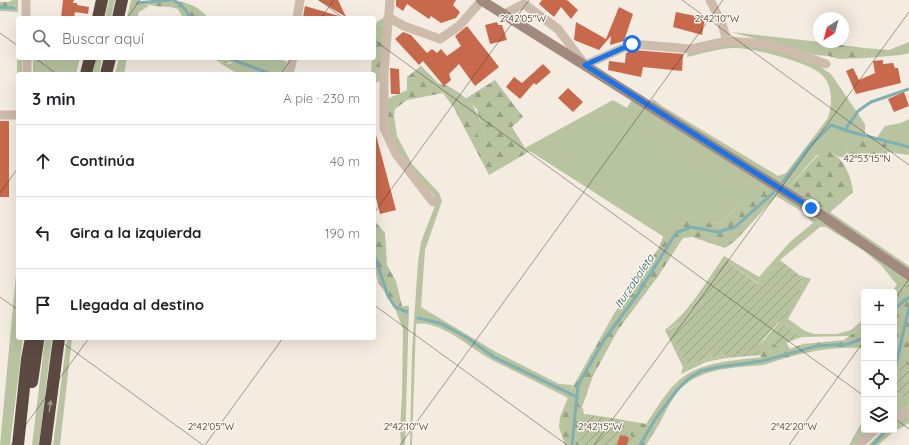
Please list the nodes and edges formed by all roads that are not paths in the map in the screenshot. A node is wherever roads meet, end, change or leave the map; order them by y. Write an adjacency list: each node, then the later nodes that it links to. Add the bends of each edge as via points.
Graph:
1 (26, 0): 10 (street)
2 (102, 0): 11 (highway)
3 (122, 0): 12 (highway)
4 (300, 0): 13 (street)
5 (390, 0): 14 (street)
6 (482, 0): 9 (street); 14 (street, via 459,26 440,39 404,26)
7 (710, 0): 15 (street)
8 (526, 2): 9 (street); 21 (street, via 558,29)
9 (504, 14): 21 (street)
10 (26, 16)
11 (98, 16)
12 (118, 16)
13 (297, 16)
14 (388, 17): 28 (street, via 384,128 396,154)
15 (727, 41): 20 (street, via 769,44); 21 (street, via 691,49 632,44)
16 (27, 60): 22 (street)
17 (90, 60): 23 (highway)
18 (110, 60): 24 (highway)
19 (292, 60): 25 (street)
20 (826, 64)
21 (585, 65): 29 (street, via 811,208)
22 (27, 72)
23 (86, 72)
24 (106, 72)
25 (290, 72)
26 (16, 114): 27 (street)
27 (0, 115)
28 (433, 202)
29 (909, 275)
30 (32, 340): 36 (highway, via 27,359)
31 (39, 340): 37 (highway)
32 (59, 340): 38 (highway, one-way to 32)
33 (909, 411): 34 (street)
34 (897, 417)
35 (872, 433): 39 (street)
36 (18, 445)
37 (25, 445)
38 (45, 445)
39 (859, 445)

